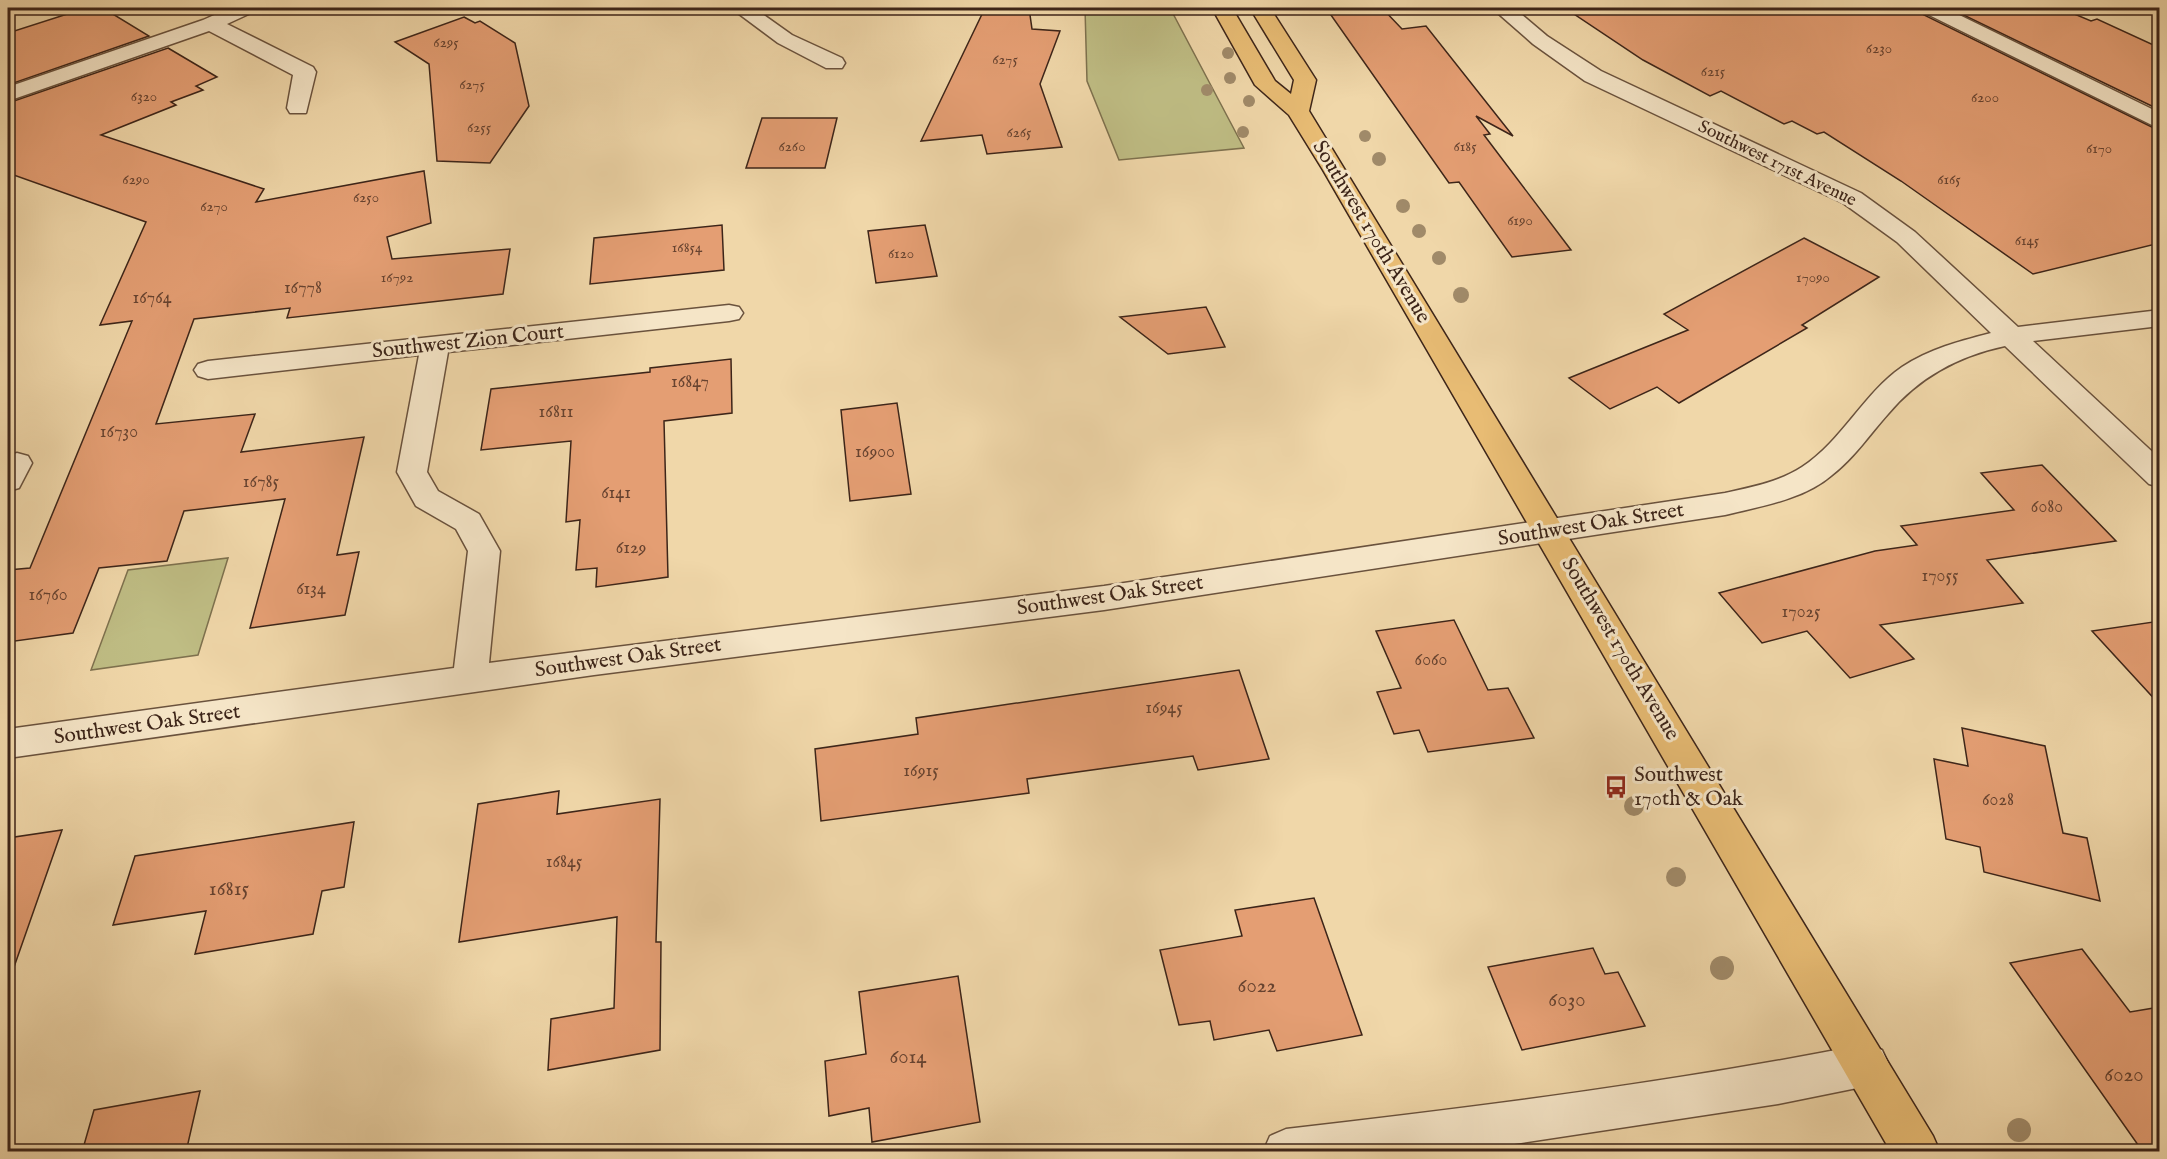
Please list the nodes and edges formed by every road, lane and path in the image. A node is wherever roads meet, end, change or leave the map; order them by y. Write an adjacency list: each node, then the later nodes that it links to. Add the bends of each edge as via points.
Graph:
1 (246, 8): 7 (street)
2 (741, 8): 8 (street, via 785,39)
3 (1222, 8): 11 (main road, Southwest 170th Avenue, via 1266,86)
4 (1260, 8): 11 (main road, via 1305,81)
5 (1502, 8): 15 (street, Southwest 171st Avenue, via 1593,76 1852,198 1906,237)
6 (1930, 8): 12 (street)
7 (210, 24): 9 (street); 10 (street, via 305,72)
8 (834, 63)
9 (8, 94)
10 (298, 108)
11 (1298, 111): 19 (main road, Southwest 170th Avenue)
12 (2160, 122)
13 (729, 313): 16 (street, Southwest Zion Court)
14 (2160, 318): 15 (street, Southwest Oak Street)
15 (2012, 336): 18 (street, Southwest 171st Avenue); 19 (street, Southwest Oak Street, via 1953,353 1914,373 1886,397 1821,468 1780,490 1725,504)
16 (435, 346): 17 (street, Southwest Zion Court); 20 (street, via 412,472 427,498 468,522 484,551)
17 (208, 370)
18 (2160, 477)
19 (1550, 531): 20 (street, Southwest Oak Street, via 1104,598); 22 (main road, Southwest 170th Avenue)
20 (470, 680): 21 (street, Southwest Oak Street)
21 (8, 744)
22 (1867, 1065): 23 (street, via 1778,1083); 24 (main road, Southwest 170th Avenue)
23 (1286, 1152)
24 (1917, 1152)

